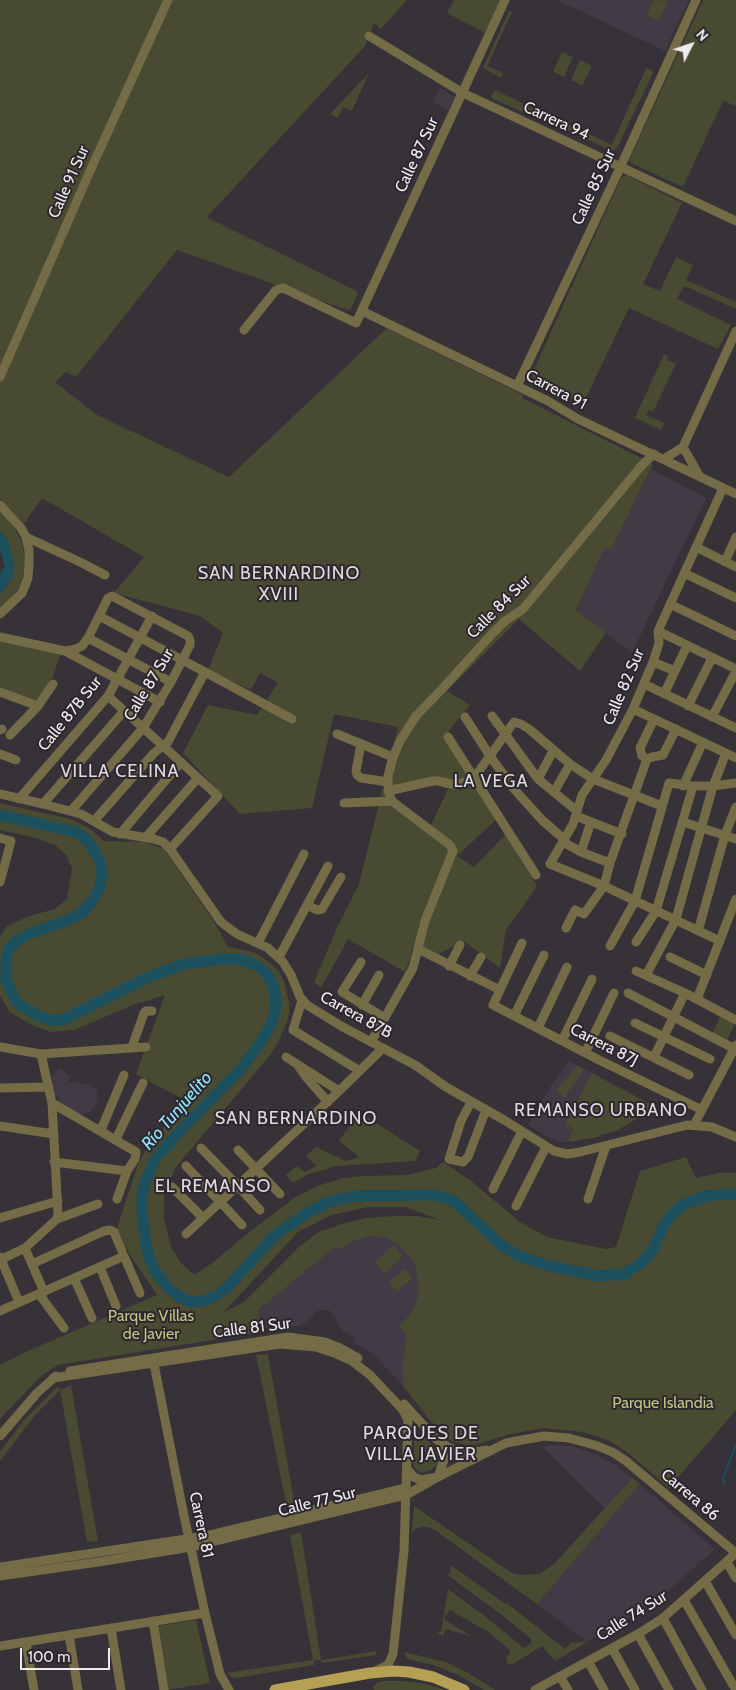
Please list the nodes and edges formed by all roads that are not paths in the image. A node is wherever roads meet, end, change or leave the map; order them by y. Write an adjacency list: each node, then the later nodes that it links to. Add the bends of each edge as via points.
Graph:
1 (168, 0): 11 (street, Calle 91 Sur)
2 (505, 0): 5 (street, Calle 87 Sur)
3 (696, 0): 6 (street, Calle 85 Sur)
4 (369, 36): 5 (street, Carrera 94)
5 (463, 93): 6 (street, Carrera 94); 8 (street, Calle 87 Sur)
6 (620, 168): 7 (street, Carrera 94); 12 (street, Calle 85 Sur)
7 (736, 221)
8 (362, 311): 9 (street, Calle 87 Sur, via 356,322 283,288 276,290); 12 (street, Carrera 91)
9 (244, 330)
10 (736, 331): 13 (street)
11 (0, 377)
12 (517, 386): 14 (street, Carrera 91)
13 (683, 447): 15 (street); 16 (street)
14 (654, 454): 15 (street, Carrera 91); 77 (street, Calle 84 Sur, via 523,609 490,636 416,716 404,732)
15 (664, 459): 16 (street, Carrera 91)
16 (700, 477): 17 (street, Carrera 91)
17 (723, 488): 18 (street, Carrera 91); 22 (street, Calle 82 Sur)
18 (736, 494)
19 (0, 506): 20 (street)
20 (26, 537): 26 (street); 29 (street, via 29,551 26,586 22,594)
21 (736, 538): 23 (street)
22 (696, 547): 23 (street); 25 (street, Calle 82 Sur)
23 (725, 562): 24 (street)
24 (736, 567)
25 (684, 572): 27 (street); 28 (street, Calle 82 Sur)
26 (105, 575)
27 (736, 598)
28 (670, 604): 32 (street, Calle 82 Sur); 33 (street)
29 (0, 614)
30 (99, 616): 31 (street, via 112,596); 35 (street); 36 (street)
31 (152, 616): 36 (street, Calle 87B Sur); 41 (street, Calle 87 Sur, via 188,636 190,646)
32 (658, 632): 37 (street); 42 (street, Calle 82 Sur, via 659,643)
33 (736, 636)
34 (0, 637): 38 (street)
35 (88, 638): 38 (street, via 82,646); 40 (street)
36 (140, 638): 40 (street, Calle 87B Sur); 41 (street)
37 (687, 646): 39 (street); 44 (street)
38 (65, 651): 46 (street)
39 (712, 658): 43 (street); 55 (street)
40 (128, 660): 46 (street, Calle 87B Sur); 47 (street)
41 (182, 660): 45 (street); 47 (street, Calle 87 Sur)
42 (653, 662): 44 (street); 49 (street, Calle 82 Sur)
43 (736, 670): 60 (street)
44 (674, 671): 51 (street)
45 (205, 672): 61 (street); 72 (street, via 168,742)
46 (117, 680): 52 (street, Calle 87B Sur); 53 (street)
47 (171, 682): 53 (street, Calle 87 Sur)
48 (53, 684): 54 (street)
49 (644, 684): 51 (street); 56 (street, Calle 82 Sur)
50 (0, 692): 54 (street)
51 (664, 694): 55 (street)
52 (108, 696): 57 (street); 95 (street, Calle 87B Sur)
53 (160, 702): 63 (street, Calle 87 Sur)
54 (38, 706): 67 (street)
55 (688, 706): 60 (street)
56 (633, 709): 62 (street); 86 (street, Calle 82 Sur)
57 (124, 711): 63 (street); 98 (street)
58 (492, 716): 68 (street)
59 (465, 717): 76 (street)
60 (712, 717): 64 (street)
61 (292, 719)
62 (654, 719): 65 (street); 78 (street, via 642,743 642,756)
63 (143, 728): 72 (street); 101 (street, Calle 87 Sur)
64 (736, 728)
65 (676, 729): 70 (street); 78 (street, via 662,756)
66 (337, 734): 71 (street)
67 (10, 735)
68 (505, 735): 73 (street, via 514,722 521,724); 76 (street); 85 (street)
69 (448, 737): 84 (street)
70 (703, 742): 74 (street); 89 (street)
71 (361, 744): 77 (street); 88 (street, via 357,775)
72 (162, 746): 81 (street); 103 (street)
73 (553, 751): 82 (street); 85 (street)
74 (726, 753): 79 (street); 91 (street)
75 (0, 754): 80 (street)
76 (490, 756): 84 (street); 113 (street, via 514,790)
77 (393, 757): 88 (street, Calle 84 Sur)
78 (649, 758): 94 (street)
79 (736, 758)
80 (16, 760)
81 (181, 762): 83 (street); 107 (street)
82 (570, 764): 86 (street); 92 (street)
83 (198, 778): 110 (street); 114 (street, via 218,796)
84 (474, 778): 88 (street, via 455,786 433,781); 119 (street)
85 (538, 779): 92 (street)
86 (593, 779): 94 (street); 102 (street, Calle 82 Sur, via 582,795)
87 (736, 783): 91 (street)
88 (388, 786): 96 (street)
89 (683, 786): 90 (street); 99 (street, via 669,783)
90 (693, 786): 91 (street); 105 (street)
91 (713, 786): 106 (street)
92 (554, 792): 102 (street)
93 (0, 794): 95 (street, Carrera 87B)
94 (635, 796): 99 (street); 108 (street)
95 (19, 799): 98 (street, Carrera 87B)
96 (392, 801): 97 (street); 136 (street, via 450,845 453,851 431,902)
97 (344, 802)
98 (43, 804): 101 (street, Carrera 87B)
99 (662, 806): 124 (street)
100 (736, 807): 109 (street)
101 (71, 811): 103 (street, Carrera 87B)
102 (577, 813): 104 (street); 113 (street, Calle 82 Sur)
103 (94, 821): 107 (street, Carrera 87B)
104 (591, 822): 108 (street); 115 (street)
105 (683, 822): 106 (street); 126 (street)
106 (701, 828): 109 (street); 127 (street)
107 (120, 834): 110 (street, Carrera 87B)
108 (622, 834): 117 (street)
109 (725, 835): 112 (street); 129 (street)
110 (146, 837): 114 (street, Carrera 87B, via 163,842)
111 (0, 838): 121 (street, via 11,841)
112 (736, 839)
113 (564, 841): 115 (street); 122 (street, Calle 82 Sur, via 550,864)
114 (170, 849): 132 (street, Carrera 87B, via 221,922 237,934)
115 (581, 852): 117 (street)
116 (304, 854): 132 (street)
117 (610, 863): 122 (street)
118 (328, 866): 125 (street)
119 (536, 875)
120 (341, 877): 125 (street, via 322,909)
121 (0, 882)
122 (604, 886): 124 (street); 128 (street, via 584,914 575,910)
123 (736, 900): 130 (street)
124 (635, 901): 126 (street); 135 (street)
125 (307, 905): 138 (street)
126 (656, 911): 127 (street); 131 (street)
127 (676, 919): 129 (street); 146 (street)
128 (566, 928)
129 (698, 931): 130 (street)
130 (720, 941): 147 (street)
131 (636, 942)
132 (258, 943): 138 (street, Carrera 87B)
133 (522, 943): 150 (street)
134 (460, 945): 142 (street)
135 (610, 946)
136 (418, 949): 142 (street); 160 (street, via 413,968)
137 (544, 955): 158 (street)
138 (279, 957): 155 (street, Carrera 87B)
139 (481, 957): 148 (street)
140 (670, 957): 147 (street)
141 (361, 962): 156 (street, via 342,992)
142 (449, 966): 148 (street)
143 (567, 967): 163 (street)
144 (636, 971): 146 (street)
145 (379, 975): 156 (street)
146 (646, 975): 153 (street)
147 (707, 975): 154 (street)
148 (470, 976): 150 (street)
149 (592, 979): 166 (street)
150 (500, 990): 158 (street, Carrera 87J, via 493,1005)
151 (614, 993): 173 (street)
152 (628, 993): 159 (street)
153 (685, 993): 154 (street); 159 (street)
154 (697, 999): 161 (street)
155 (302, 1000): 167 (street, Carrera 87B); 179 (street, via 294,1030)
156 (362, 1005): 160 (street)
157 (152, 1011): 170 (street, via 144,1013)
158 (514, 1016): 163 (street, Carrera 87J)
159 (674, 1016): 165 (street); 168 (street)
160 (385, 1018): 167 (street)
161 (736, 1020)
162 (635, 1023): 165 (street)
163 (538, 1028): 166 (street, Carrera 87J)
164 (610, 1036): 176 (street)
165 (664, 1036): 176 (street); 177 (street)
166 (562, 1040): 173 (street, Carrera 87J)
167 (371, 1042): 172 (street, Carrera 87B)
168 (732, 1045): 190 (street)
169 (0, 1047): 174 (street)
170 (132, 1047): 171 (street); 174 (street)
171 (146, 1047)
172 (383, 1048): 179 (street); 187 (street, Carrera 87B)
173 (585, 1053): 190 (street, Carrera 87J)
174 (41, 1054): 183 (street)
175 (286, 1057): 178 (street)
176 (654, 1057): 181 (street)
177 (710, 1059)
178 (297, 1064): 185 (street); 186 (street)
179 (360, 1071): 185 (street)
180 (124, 1075): 193 (street)
181 (689, 1075)
182 (143, 1083): 197 (street)
183 (49, 1087): 184 (street); 188 (street)
184 (0, 1088)
185 (339, 1091): 186 (street)
186 (328, 1102): 204 (street)
187 (471, 1102): 189 (street, Carrera 87B); 189 (street, via 461,1121 449,1160 463,1162 468,1157)
188 (52, 1103): 193 (street); 195 (street)
189 (486, 1110): 194 (street, Carrera 87B)
190 (702, 1110): 191 (street)
191 (694, 1125): 196 (street, Carrera 87B, via 712,1127); 198 (street, Carrera 87B, via 678,1126)
192 (0, 1126): 195 (street)
193 (101, 1130): 197 (street)
194 (522, 1131): 199 (street, Carrera 87B); 208 (street)
195 (54, 1134): 202 (street)
196 (736, 1137)
197 (116, 1139): 205 (street, via 136,1152)
198 (606, 1146): 199 (street, Carrera 87B, via 567,1154); 211 (street)
199 (546, 1147): 215 (street)
200 (201, 1148): 206 (street)
201 (238, 1150): 204 (street)
202 (54, 1162): 205 (street); 212 (street)
203 (186, 1166): 213 (street)
204 (256, 1169): 206 (street); 209 (street)
205 (127, 1171): 210 (street)
206 (238, 1186): 213 (street); 216 (street)
207 (172, 1187): 218 (street)
208 (493, 1189)
209 (280, 1194)
210 (118, 1199)
211 (588, 1199)
212 (58, 1201): 217 (street); 219 (street)
213 (221, 1202): 218 (street); 220 (street)
214 (98, 1204): 219 (street)
215 (516, 1206)
216 (260, 1210)
217 (0, 1218)
218 (203, 1218): 221 (street)
219 (57, 1219): 222 (street)
220 (242, 1225)
221 (186, 1234)
222 (25, 1248): 224 (street); 225 (street)
223 (123, 1254): 225 (street, via 114,1232 110,1230); 226 (street); 229 (street)
224 (0, 1259): 230 (street)
225 (32, 1264): 228 (street)
226 (100, 1267): 227 (street); 231 (street)
227 (74, 1278): 228 (street); 233 (street)
228 (42, 1293): 230 (street); 234 (street)
229 (140, 1293)
230 (20, 1302): 232 (street)
231 (116, 1306)
232 (0, 1311)
233 (92, 1318)
234 (64, 1328)
235 (154, 1364): 236 (street, Calle 81 Sur); 242 (street, Calle 81 Sur, via 280,1344 334,1352 362,1368 403,1410 408,1420); 245 (street, Carrera 81)
236 (52, 1378): 237 (street, Calle 81 Sur); 239 (street, Calle 81 Sur, via 64,1372 252,1342 288,1337 310,1339 340,1348 371,1368)
237 (4, 1427): 238 (street, Calle 81 Sur)
238 (0, 1436)
239 (441, 1443): 240 (street, Calle 81 Sur, via 469,1453); 243 (street, via 445,1455)
240 (506, 1443): 241 (street, Calle 77 Sur, via 544,1436 569,1438 598,1446); 243 (street, Calle 77 Sur)
241 (626, 1461): 246 (street, Carrera 86)
242 (407, 1469): 243 (street, via 421,1480); 244 (street)
243 (438, 1477): 244 (street, Calle 77 Sur)
244 (406, 1492): 245 (street, Calle 77 Sur); 264 (street, via 404,1551 393,1654 388,1665)
245 (190, 1543): 248 (street, Calle 77 Sur); 249 (street, Calle 77 Sur, via 98,1562); 253 (street, Carrera 81)
246 (736, 1553): 247 (street, Calle 74 Sur)
247 (727, 1562): 250 (street); 251 (street, Calle 74 Sur)
248 (0, 1567)
249 (0, 1576)
250 (736, 1578)
251 (705, 1581): 252 (street, Calle 74 Sur); 259 (street)
252 (684, 1600): 254 (street, Calle 74 Sur); 279 (street)
253 (205, 1613): 255 (street); 270 (street, Carrera 81, via 220,1674)
254 (663, 1618): 257 (street, Calle 74 Sur); 278 (street)
255 (154, 1622): 256 (street); 269 (street)
256 (112, 1628): 258 (street); 268 (street)
257 (638, 1634): 262 (street, Calle 74 Sur); 277 (street)
258 (69, 1635): 260 (street); 267 (street)
259 (736, 1635)
260 (26, 1642): 261 (street); 266 (street)
261 (0, 1646)
262 (612, 1648): 263 (street, Calle 74 Sur); 276 (street)
263 (588, 1661): 265 (street, Calle 74 Sur); 275 (street)
264 (370, 1673): 271 (main road); 272 (main road, via 415,1673)
265 (560, 1676): 273 (street, Calle 74 Sur); 274 (street)
266 (34, 1690)
267 (78, 1690)
268 (121, 1690)
269 (164, 1690)
270 (229, 1690)
271 (275, 1690)
272 (464, 1690)
273 (535, 1690)
274 (568, 1690)
275 (604, 1690)
276 (635, 1690)
277 (669, 1690)
278 (702, 1690)
279 (736, 1690)

